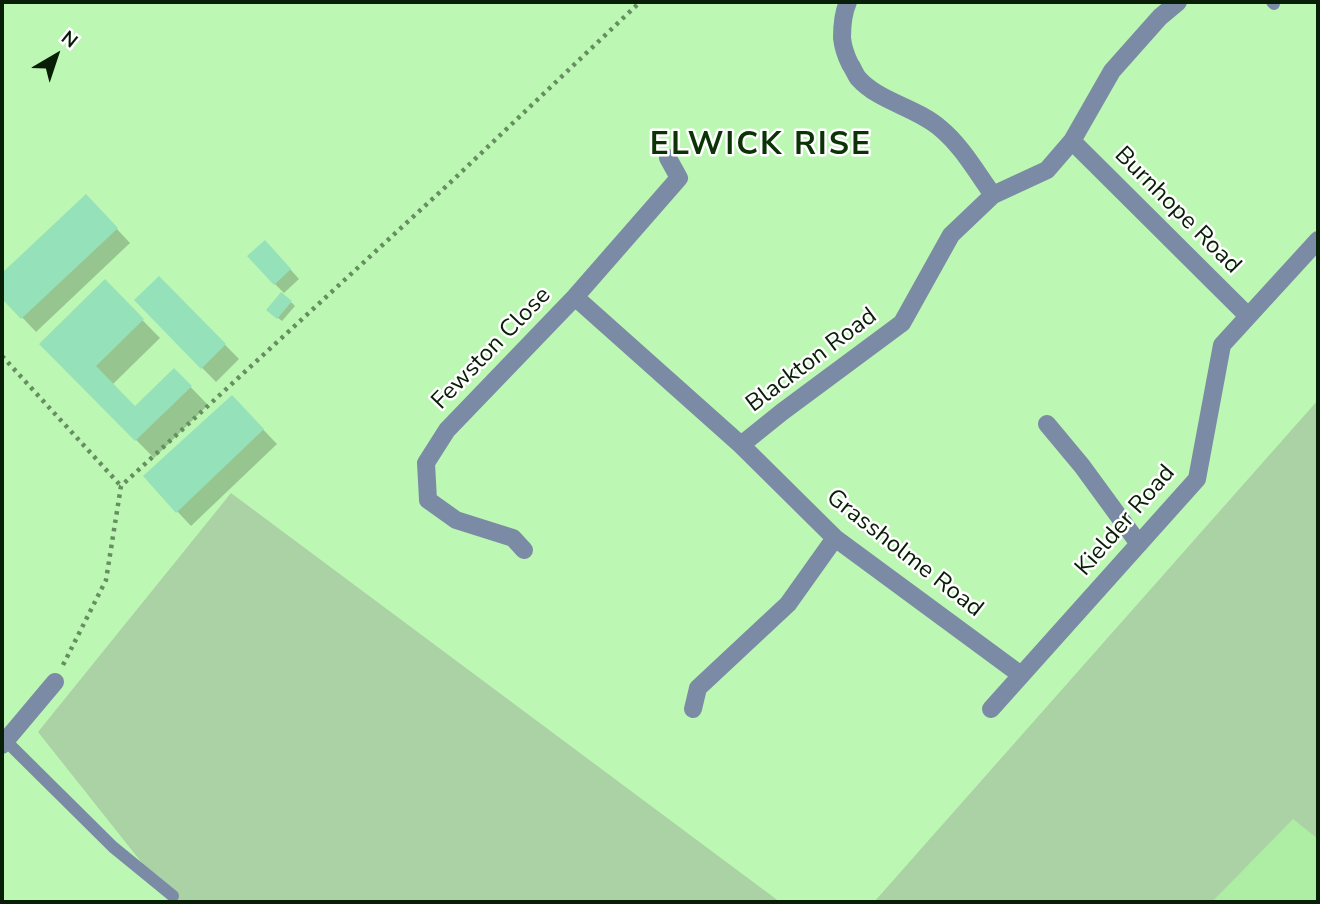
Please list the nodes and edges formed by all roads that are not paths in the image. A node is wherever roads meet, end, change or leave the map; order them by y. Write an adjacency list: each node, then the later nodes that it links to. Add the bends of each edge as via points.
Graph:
1 (848, 2): 5 (street, via 842,43 857,77 941,128)
2 (1178, 2): 3 (street, Blackton Road, via 1112,71)
3 (1072, 141): 5 (street, Blackton Road, via 1047,170); 8 (street, Burnhope Road)
4 (668, 158): 7 (street, Fewston Close, via 679,178)
5 (993, 195): 10 (street, Blackton Road, via 951,235 902,323)
6 (1318, 240): 8 (street, Kielder Road)
7 (575, 298): 10 (street, Grassholme Road); 13 (street, Fewston Close, via 447,430 426,463 428,500 456,520 513,538)
8 (1248, 316): 12 (street, Kielder Road, via 1222,345 1197,479)
9 (1047, 424): 12 (street)
10 (741, 445): 11 (street, Grassholme Road)
11 (835, 538): 14 (street, Grassholme Road); 16 (street, via 788,604 698,688)
12 (1139, 544): 14 (street, Kielder Road)
13 (524, 550)
14 (1021, 675): 17 (street, Kielder Road)
15 (55, 682): 18 (street)
16 (693, 709)
17 (991, 709)
18 (4, 743): 19 (lane, via 113,848)
19 (173, 896)

